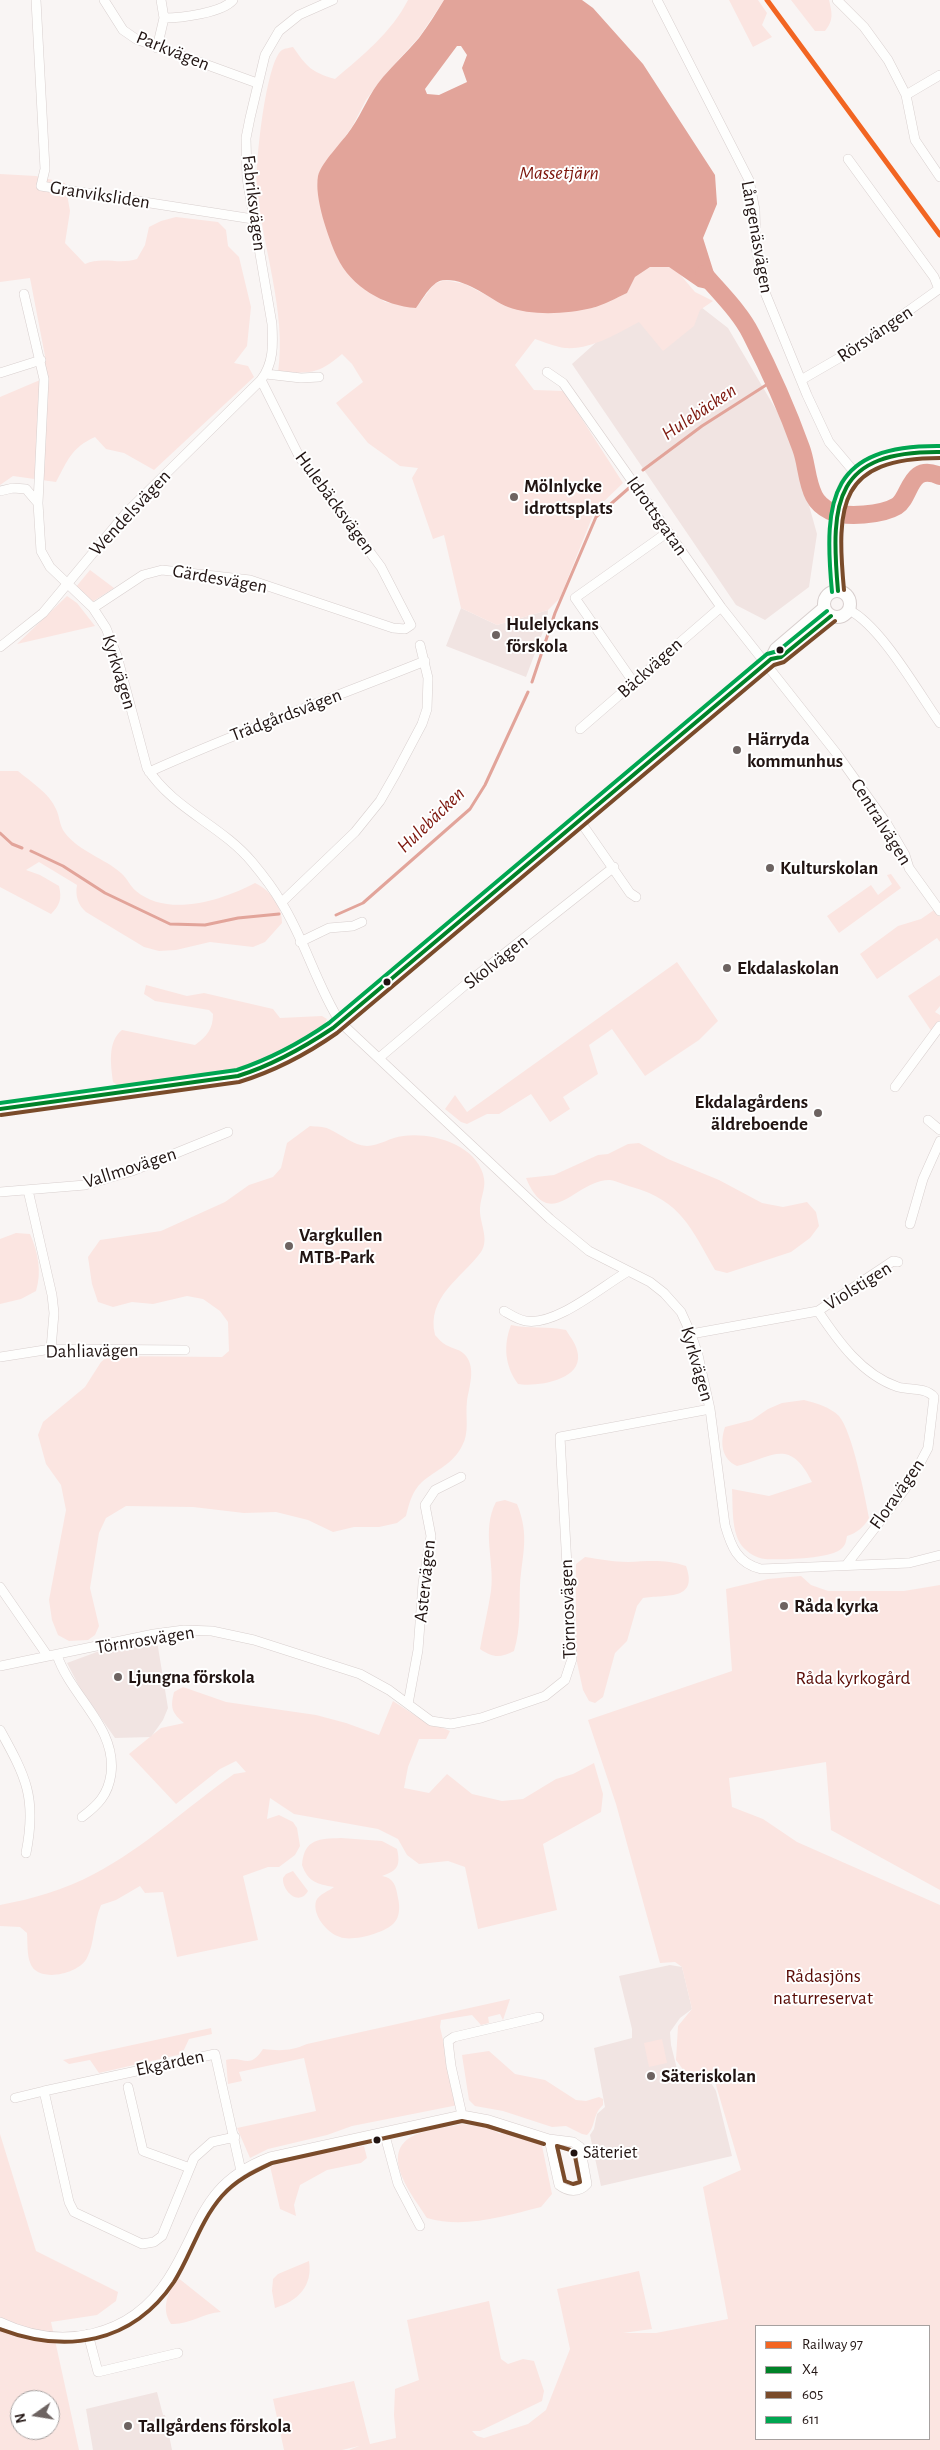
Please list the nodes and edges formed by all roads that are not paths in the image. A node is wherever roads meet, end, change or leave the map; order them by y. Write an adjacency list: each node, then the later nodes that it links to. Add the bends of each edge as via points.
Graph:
1 (36, 0): 15 (street, Granviksliden, via 46,169 41,186)
2 (104, 0): 9 (street, Parkvägen, via 123,30)
3 (161, 0): 8 (street)
4 (233, 0): 8 (street, via 221,8)
5 (333, 0): 11 (street, Fabriksvägen, via 299,15 279,31 266,55)
6 (657, 0): 22 (street, Långenäsvägen, via 749,180 762,284)
7 (837, 0): 12 (street, via 877,44)
8 (164, 18): 9 (street)
9 (157, 48): 11 (street, Parkvägen)
10 (940, 75): 12 (street)
11 (257, 84): 15 (street, Fabriksvägen, via 246,138)
12 (906, 95): 14 (street, via 915,140)
13 (848, 158): 22 (street, Rörsvängen, via 934,277 939,289 858,347)
14 (940, 177)
15 (253, 219): 20 (street, Fabriksvägen, via 272,324 272,356)
16 (24, 294): 17 (street, Kyrkvägen)
17 (40, 360): 19 (street); 26 (street, Kyrkvägen, via 44,379)
18 (547, 372): 27 (street, Idrottsgatan, via 566,386)
19 (0, 373)
20 (264, 377): 21 (street); 28 (street, Wendelsvägen, via 134,505); 34 (street, Hulebäcksvägen, via 300,458 381,567)
21 (319, 377)
22 (801, 380): 24 (street, Långenäsvägen, via 829,442)
23 (940, 452): 24 (street, via 898,455 873,463)
24 (856, 474): 29 (street, via 846,485 841,501 837,530)
25 (0, 491): 26 (street, via 26,489)
26 (38, 503): 28 (street, Kyrkvägen, via 41,551 50,567)
27 (668, 532): 30 (street, Idrottsgatan); 39 (street, via 575,598)
28 (67, 584): 31 (street, Kyrkvägen); 36 (street, Wendelsvägen, via 43,613)
29 (838, 591): 32 (street, via 848,597); 33 (street, via 826,596)
30 (721, 606): 38 (street, Idrottsgatan); 39 (street, Bäckvägen)
31 (93, 608): 34 (street, Gärdesvägen, via 143,575 162,570 250,580 393,628 405,629); 42 (street, Kyrkvägen, via 112,640)
32 (849, 610): 33 (street, via 841,617); 40 (street, via 874,629)
33 (828, 612): 38 (street, via 776,650)
34 (411, 625)
35 (420, 645): 37 (street)
36 (0, 647)
37 (425, 661): 42 (street, Trädgårdsvägen, via 214,742); 46 (street, via 427,709 384,794 355,832)
38 (768, 662): 43 (street); 47 (street, Centralvägen, via 887,824 910,868)
39 (634, 683): 41 (street, Bäckvägen)
40 (940, 723)
41 (580, 729)
42 (149, 772): 46 (street, Kyrkvägen, via 178,803 234,843 256,866)
43 (580, 821): 44 (street); 50 (street)
44 (614, 868): 45 (street); 52 (street, Skolvägen)
45 (636, 897)
46 (282, 902): 49 (street, Kyrkvägen)
47 (940, 911)
48 (362, 922): 49 (street, via 329,928)
49 (300, 942): 50 (street, Kyrkvägen)
50 (340, 1022): 52 (street, Kyrkvägen); 54 (street, via 276,1063 238,1076)
51 (940, 1026): 53 (street)
52 (379, 1058): 63 (street, Kyrkvägen, via 550,1219 589,1251)
53 (895, 1088)
54 (0, 1109)
55 (928, 1120): 56 (street)
56 (940, 1130)
57 (228, 1132): 59 (street, Vallmovägen, via 132,1171 85,1186)
58 (940, 1141): 61 (street, via 923,1179)
59 (28, 1190): 60 (street, Vallmovägen); 67 (street, via 52,1295)
60 (0, 1192)
61 (910, 1224)
62 (898, 1262): 65 (street, Violstigen, via 893,1261)
63 (627, 1272): 64 (street, via 548,1318 525,1321); 66 (street, Kyrkvägen, via 664,1292 681,1312)
64 (504, 1311)
65 (818, 1311): 66 (street); 73 (street, Floravägen, via 858,1362 876,1376 898,1387 931,1394 935,1400 928,1448 918,1467 905,1489)
66 (691, 1334): 70 (street, Kyrkvägen)
67 (51, 1349): 68 (street, Dahliavägen); 69 (street, Dahliavägen)
68 (185, 1350)
69 (0, 1357)
70 (710, 1409): 73 (street, Kyrkvägen, via 726,1525 736,1555 743,1562 761,1569); 78 (street, Törnrosvägen, via 560,1437 572,1659 565,1680 545,1696 466,1722 431,1721)
71 (461, 1477): 78 (street, Astervägen, via 435,1490 425,1505 431,1536 423,1583 418,1650)
72 (940, 1555): 73 (street, Kyrkvägen, via 909,1563)
73 (847, 1564)
74 (0, 1587): 75 (street)
75 (48, 1655): 76 (street, Törnrosvägen); 77 (street, Törnrosvägen)
76 (57, 1655): 78 (street, Törnrosvägen, via 154,1634 212,1631 254,1640 360,1674); 80 (street, via 72,1687 106,1735 111,1755 108,1791 98,1805)
77 (0, 1666)
78 (408, 1704)
79 (0, 1730): 81 (street, via 21,1767 28,1790 31,1826)
80 (82, 1817)
81 (26, 1853)
82 (539, 2017): 86 (street, via 448,2041)
83 (128, 2087): 90 (street, via 143,2151)
84 (44, 2091): 85 (street); 88 (street, Ekgården, via 216,2054); 90 (street, via 74,2212 142,2244 154,2242 162,2236)
85 (15, 2098)
86 (462, 2116): 87 (street); 89 (street, via 489,2120)
87 (384, 2132): 91 (street, via 270,2157); 92 (street, via 398,2184)
88 (234, 2137): 90 (street, via 212,2142 194,2158); 91 (street, Ekgården)
89 (549, 2139): 89 (street, via 559,2185 572,2191 583,2188 587,2184 587,2175 580,2147 573,2142)
90 (190, 2168)
91 (241, 2172): 94 (street, via 207,2203 169,2278 152,2299 126,2320)
92 (420, 2226)
93 (0, 2322): 94 (street, via 51,2338)
94 (88, 2334): 95 (street, via 98,2372)
95 (178, 2353)

